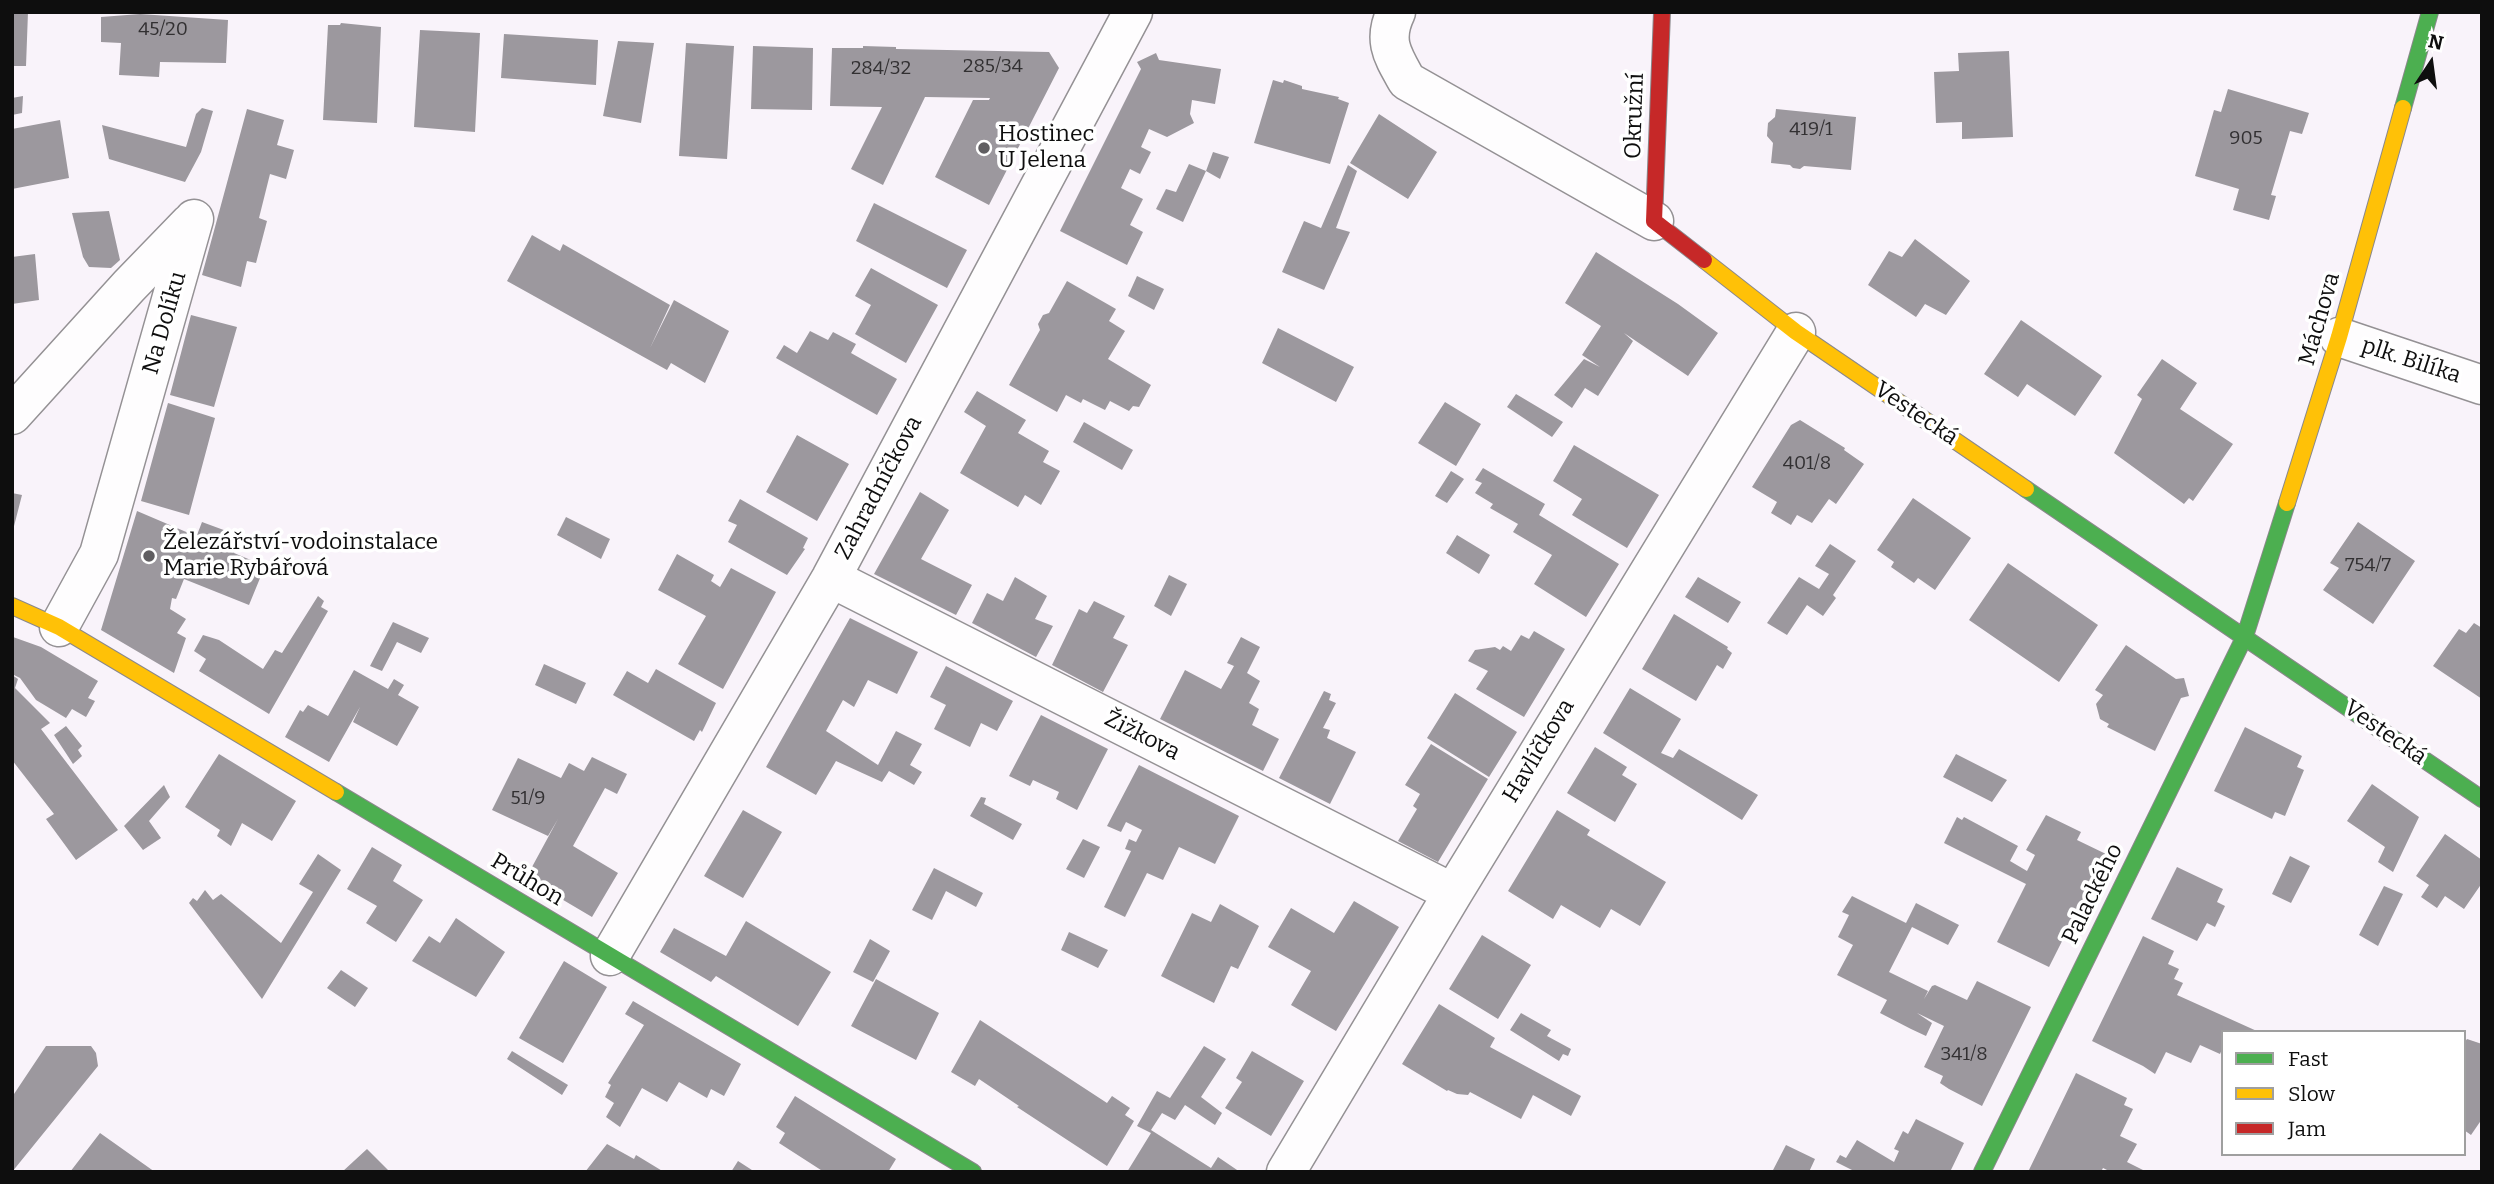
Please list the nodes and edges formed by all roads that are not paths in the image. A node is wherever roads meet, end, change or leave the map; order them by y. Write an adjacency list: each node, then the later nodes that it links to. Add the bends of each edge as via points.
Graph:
1 (1133, 12): 10 (street, Zahradníčkova)
2 (1396, 12): 5 (street, Vestecká, via 1390,25 1390,49 1407,81)
3 (1661, 12): 5 (street, Okružní)
4 (2430, 12): 7 (street, Máchova)
5 (1654, 222): 6 (street, Vestecká)
6 (1796, 332): 13 (street, Vestecká); 15 (street, Havlíčkova)
7 (2339, 337): 8 (street, plk. Bilíka); 13 (street, Máchova)
8 (2482, 385)
9 (12, 415): 12 (street, Na Dolíku, via 194,219 99,554)
10 (831, 578): 15 (street, Žižkova); 16 (street, Zahradníčkova)
11 (12, 606): 12 (street)
12 (59, 627): 16 (street, Průhon)
13 (2245, 636): 14 (street, Vestecká); 19 (street, Palackého)
14 (2482, 799)
15 (1452, 893): 18 (street, Havlíčkova)
16 (610, 956): 17 (street, Průhon)
17 (973, 1172)
18 (1286, 1172)
19 (1982, 1172)

